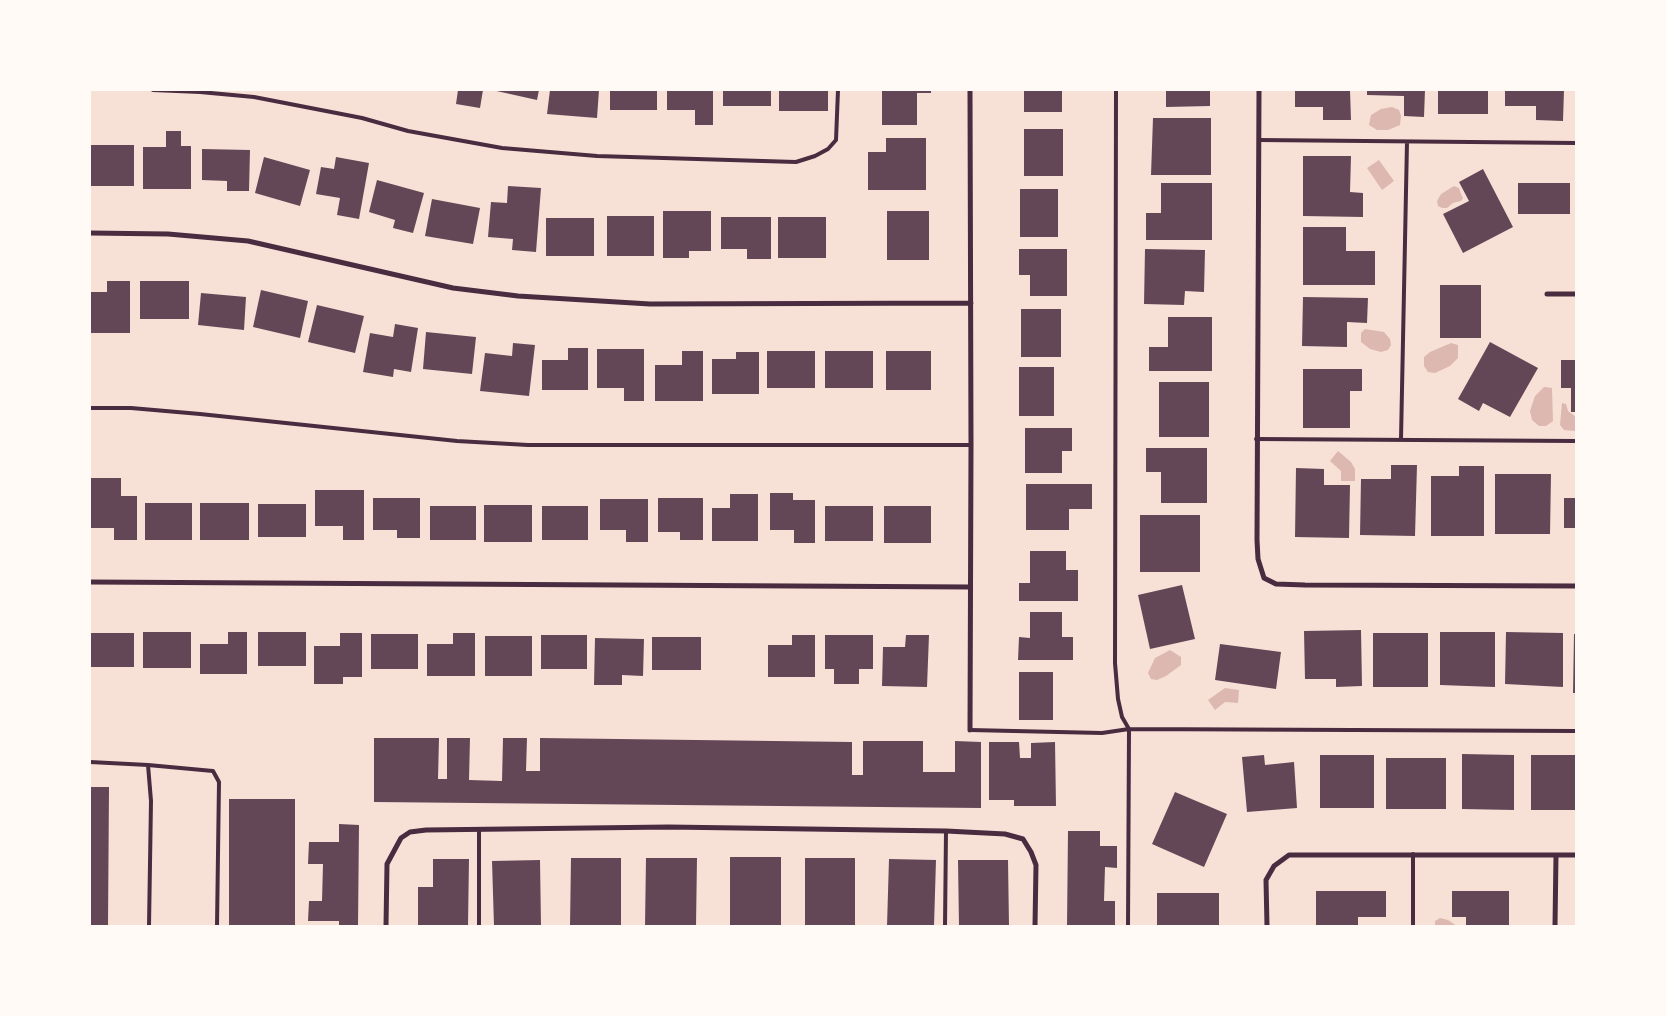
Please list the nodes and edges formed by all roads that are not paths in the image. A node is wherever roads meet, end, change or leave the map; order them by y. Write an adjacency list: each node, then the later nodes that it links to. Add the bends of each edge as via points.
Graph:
1 (153, 90): 2 (lane, via 254,97 502,148 597,156 796,162 816,156 836,140)
2 (838, 90)
3 (970, 90): 12 (street)
4 (1116, 90): 21 (lane, via 1115,663 1118,699)
5 (1259, 90): 6 (street)
6 (1259, 140): 7 (lane); 14 (street)
7 (1407, 142): 8 (lane); 15 (lane)
8 (1576, 143)
9 (90, 233): 12 (street, via 168,234 248,241 453,288 518,296 650,304)
10 (1548, 294): 11 (street)
11 (1576, 294)
12 (971, 303): 17 (street)
13 (90, 408): 17 (lane, via 131,408 457,441 528,445)
14 (1256, 439): 15 (lane); 19 (street, via 1258,559 1264,578 1276,584)
15 (1401, 439): 16 (lane)
16 (1576, 441)
17 (971, 444): 20 (street)
18 (90, 582): 20 (street)
19 (1576, 586)
20 (970, 587): 22 (street)
21 (1129, 729): 22 (lane, via 1102,733); 23 (lane); 37 (lane)
22 (970, 730)
23 (1576, 731)
24 (90, 762): 25 (lane)
25 (148, 765): 31 (lane, via 151,801); 32 (lane, via 213,771 219,782)
26 (479, 829): 27 (street, via 669,827); 33 (street, via 426,830 410,832 401,838 387,864); 34 (lane)
27 (946, 831): 35 (lane); 36 (street, via 1005,834 1023,839 1036,866)
28 (1413, 854): 29 (street); 38 (street, via 1290,855 1274,866 1266,880); 39 (lane)
29 (1556, 855): 30 (street); 40 (street)
30 (1576, 855)
31 (149, 926)
32 (217, 926)
33 (386, 926)
34 (479, 926)
35 (945, 926)
36 (1035, 926)
37 (1128, 926)
38 (1267, 926)
39 (1413, 926)
40 (1555, 926)

